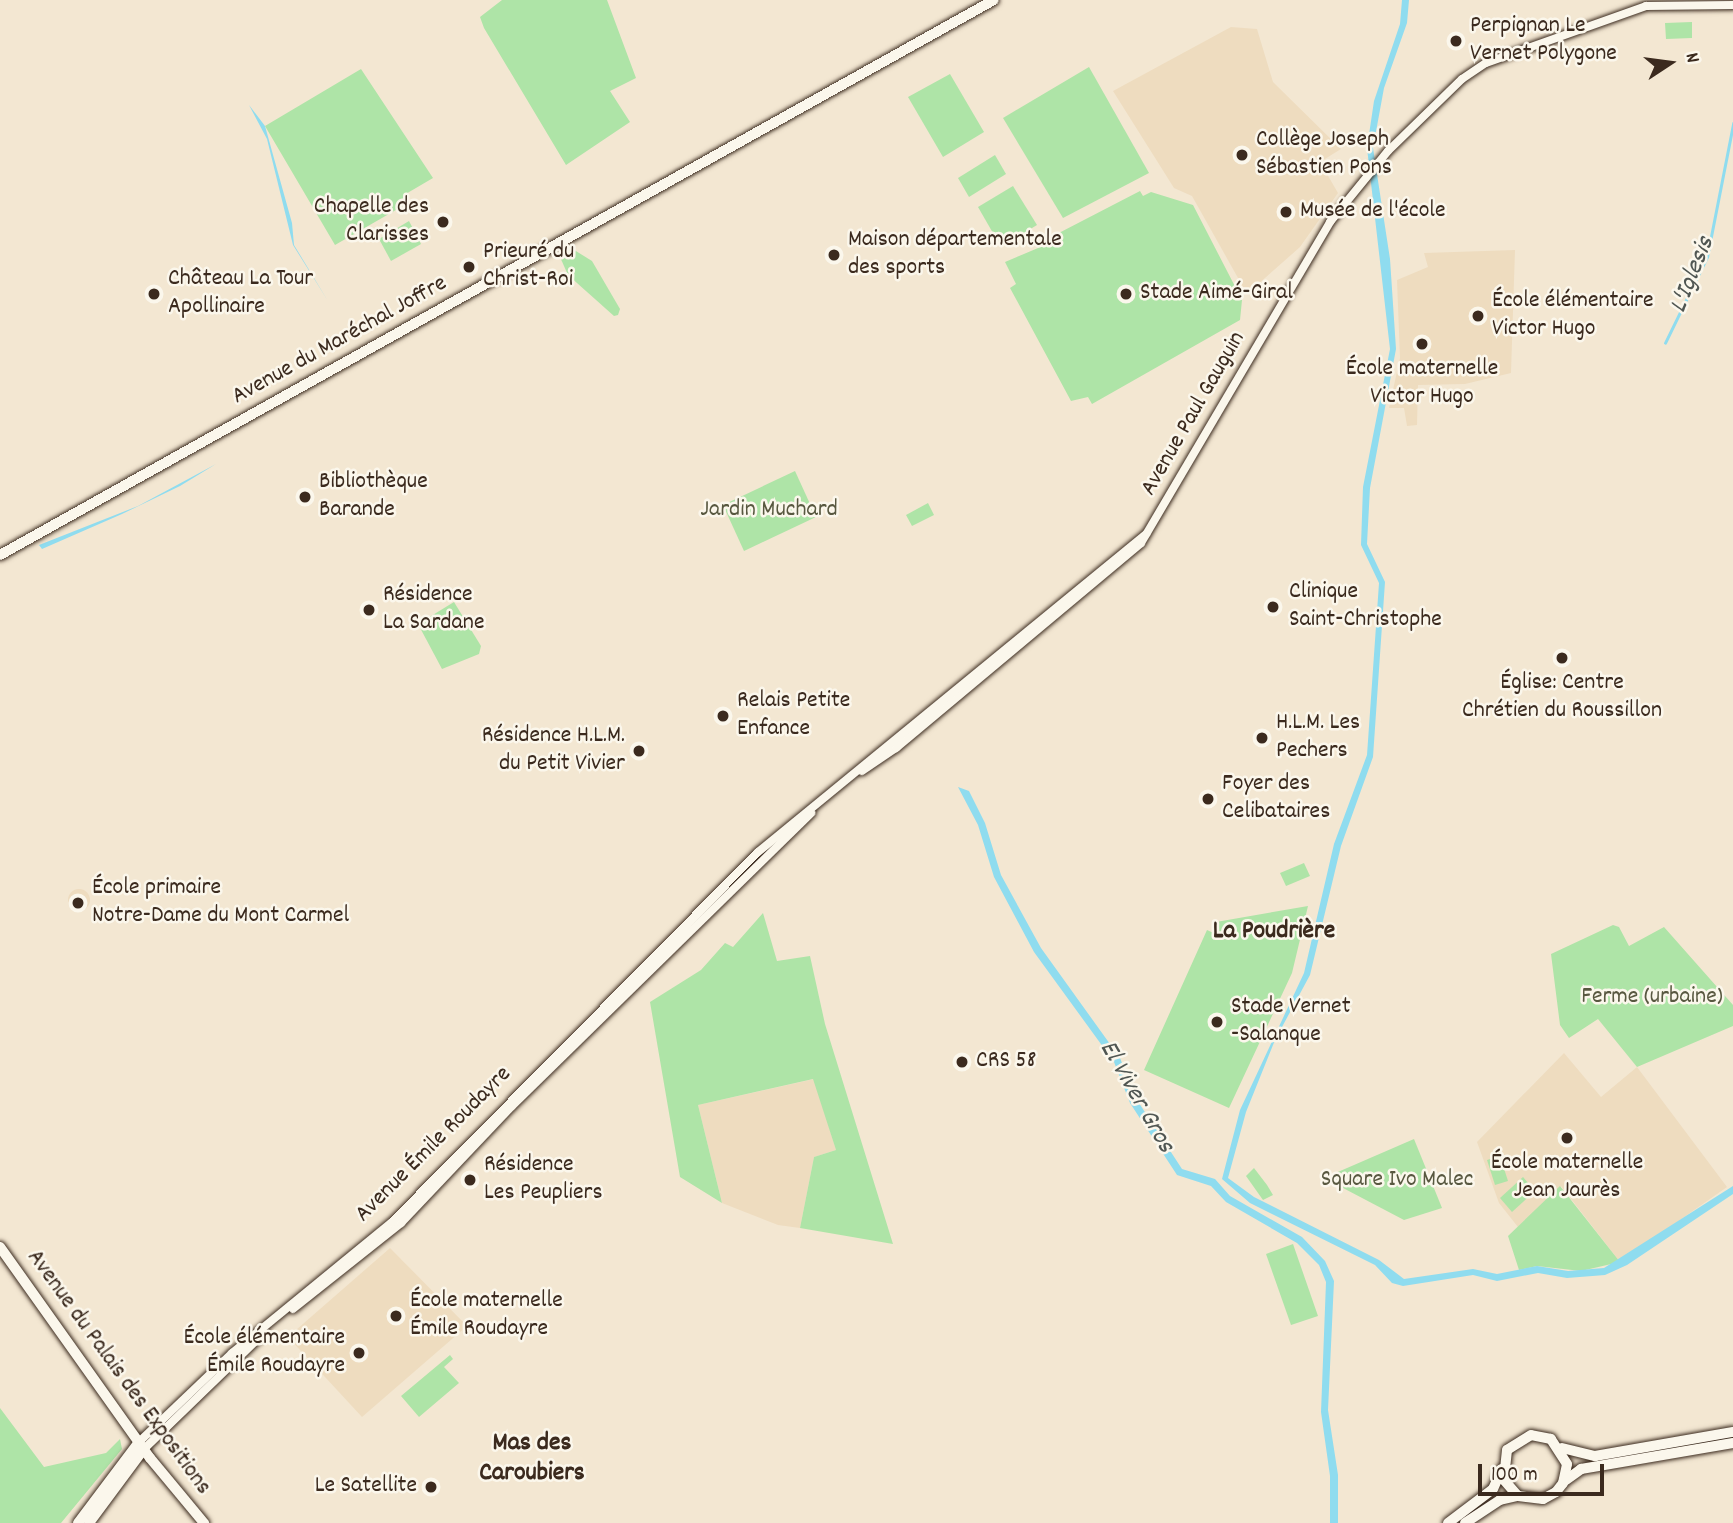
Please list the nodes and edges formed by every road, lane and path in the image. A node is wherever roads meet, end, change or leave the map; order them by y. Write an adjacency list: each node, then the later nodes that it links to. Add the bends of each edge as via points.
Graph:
1 (993, 0): 3 (main road, Avenue du Maréchal Joffre)
2 (1733, 5): 4 (street, Avenue Paul Gauguin, via 1646,6 1486,62 1462,79 1388,151 1330,222 1141,543 896,748)
3 (0, 555)
4 (856, 774): 8 (street, Avenue Émile Roudayre, via 758,852 401,1223 267,1330)
5 (0, 1247): 8 (main road, Avenue du Palais des Expositions)
6 (1733, 1432): 9 (main road, via 1595,1456 1574,1454)
7 (1733, 1443): 11 (main road, via 1581,1469)
8 (141, 1445): 13 (main road, Avenue Émile Roudayre); 14 (main road, Avenue du Palais des Expositions)
9 (1559, 1446): 10 (main road, via 1541,1435 1521,1438 1507,1450); 11 (main road, via 1567,1464)
10 (1502, 1469): 12 (main road); 15 (main road, via 1493,1489)
11 (1563, 1483): 12 (main road, via 1543,1499)
12 (1518, 1496): 16 (main road, via 1500,1500)
13 (83, 1522)
14 (204, 1523)
15 (1448, 1523)
16 (1465, 1523)

